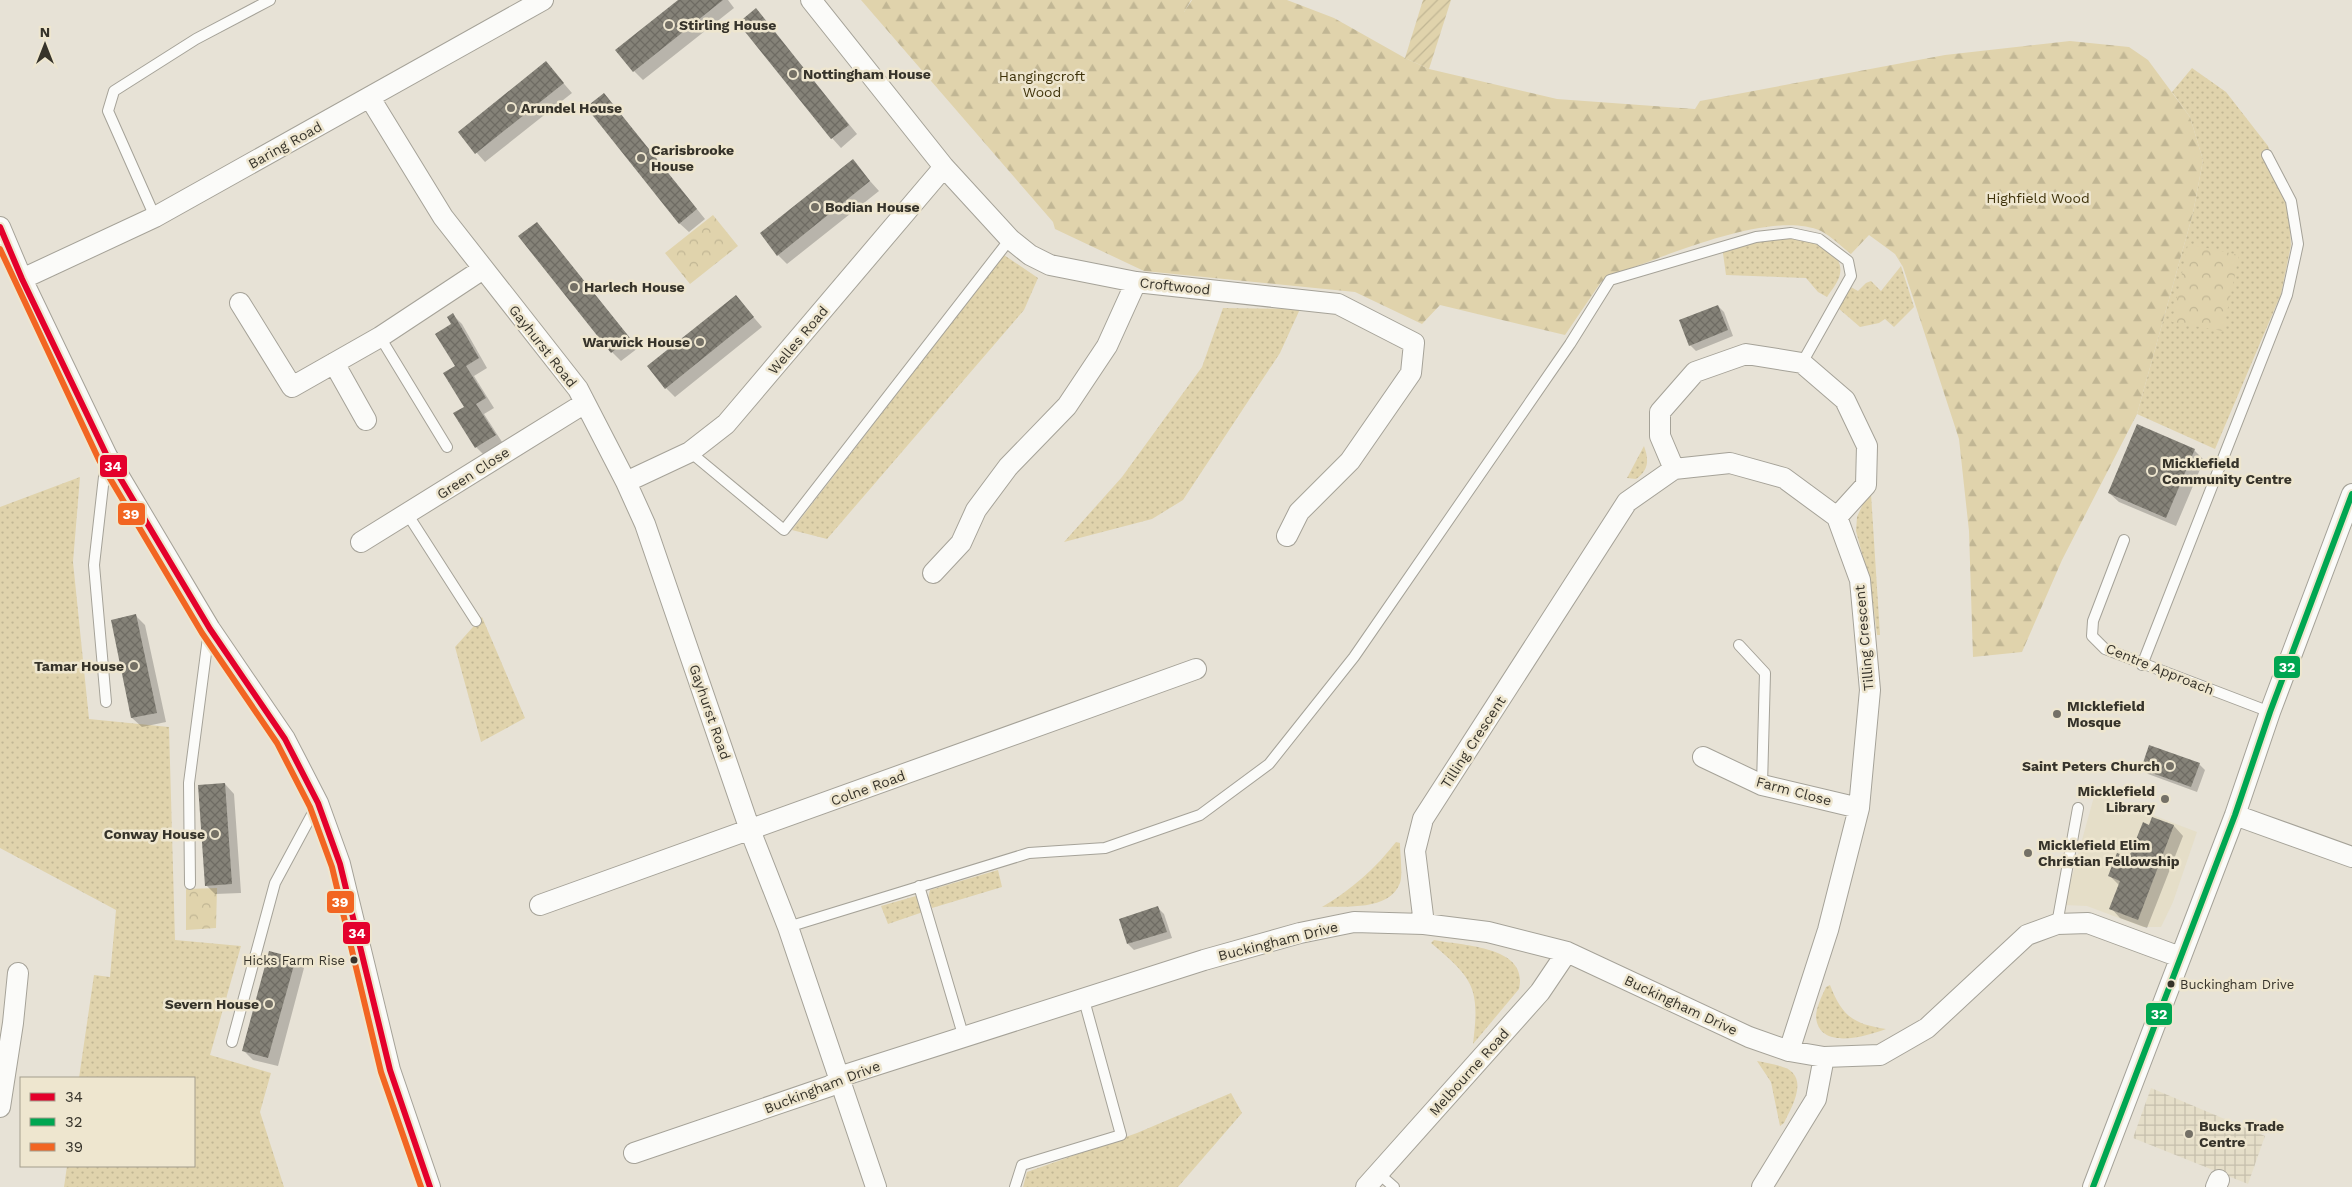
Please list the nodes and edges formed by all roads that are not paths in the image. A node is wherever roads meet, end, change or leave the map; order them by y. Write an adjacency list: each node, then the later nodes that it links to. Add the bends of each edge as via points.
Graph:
1 (270, 0): 7 (lane, via 196,38 114,91 108,111)
2 (543, 0): 4 (street, Baring Road)
3 (811, 0): 6 (street, Croftwood)
4 (370, 98): 7 (street, Baring Road); 10 (street, Gayhurst Road, via 443,217)
5 (2267, 155): 34 (lane, via 2291,201 2298,244 2286,295)
6 (944, 167): 9 (street, Croftwood); 20 (street, Welles Road, via 726,424)
7 (154, 217): 11 (street, Baring Road)
8 (0, 227): 11 (street)
9 (1010, 240): 12 (street, Croftwood, via 1030,255 1050,264); 20 (lane, via 784,530)
10 (483, 269): 14 (street); 17 (street, Gayhurst Road, via 578,389)
11 (22, 279): 21 (street)
12 (1136, 282): 27 (street, Croftwood, via 1338,304 1414,343 1410,373 1350,461 1299,512); 30 (street, via 1107,346 1067,406 1008,467 976,510 960,543)
13 (240, 303): 15 (street, via 292,387)
14 (380, 337): 15 (street); 19 (lane)
15 (334, 364): 18 (street)
16 (1802, 364): 22 (street, via 1746,354 1695,372 1660,412 1660,436); 26 (street, via 1845,400 1867,446 1866,485); 47 (lane, via 1851,276 1848,261 1819,239 1791,233 1756,237 1610,280 1570,344 1354,657 1269,764 1200,815 1105,848 1029,854)
17 (585, 403): 23 (street, Gayhurst Road); 25 (street, Green Close)
18 (366, 420)
19 (447, 447)
20 (690, 452): 23 (street, Welles Road)
21 (107, 456): 32 (street); 36 (lane, via 94,565)
22 (1674, 469): 26 (street, Tilling Crescent, via 1730,464 1784,478); 49 (street, Tilling Crescent, via 1627,502 1423,819 1415,851)
23 (626, 482): 44 (street, Gayhurst Road, via 645,524)
24 (2352, 494): 37 (street)
25 (408, 515): 29 (street, Green Close); 31 (lane)
26 (1837, 517): 41 (street, Tilling Crescent, via 1860,580 1870,690)
27 (1287, 536)
28 (2124, 540): 34 (lane, Centre Approach, via 2093,621 2092,636 2104,649)
29 (361, 542)
30 (933, 573)
31 (476, 621)
32 (210, 629): 40 (street, via 285,739); 46 (lane, via 189,783)
33 (1739, 645): 39 (lane, via 1765,672)
34 (2142, 665): 37 (lane, Centre Approach)
35 (1196, 669): 44 (street, Colne Road)
36 (106, 702)
37 (2270, 712): 43 (street)
38 (1703, 757): 39 (street, Farm Close)
39 (1762, 785): 41 (street, Farm Close)
40 (318, 803): 57 (lane, via 274,883); 64 (street, via 340,864 390,1070)
41 (1859, 808): 58 (street, Tilling Crescent, via 1828,930)
42 (2078, 808): 50 (lane)
43 (2235, 815): 45 (street); 53 (street)
44 (750, 830): 48 (street, Colne Road); 51 (street, Gayhurst Road)
45 (2352, 858)
46 (190, 884)
47 (918, 886): 51 (lane); 56 (lane)
48 (540, 905)
49 (1424, 924): 52 (street, Buckingham Drive, via 1488,932); 55 (street, Buckingham Drive, via 1354,922 1300,934 1204,960)
50 (2057, 924): 53 (street, Buckingham Drive, via 2088,923); 59 (street, Buckingham Drive, via 2027,935 1919,1033 1880,1055)
51 (788, 927): 60 (street, Gayhurst Road)
52 (1567, 952): 58 (street, Buckingham Drive, via 1749,1037); 63 (street, Melbourne Road, via 1540,992)
53 (2180, 957): 69 (street)
54 (18, 973): 61 (street, via 14,1023)
55 (1084, 1000): 56 (street, Buckingham Drive); 66 (lane, via 1121,1135 1022,1165)
56 (964, 1038): 60 (street, Buckingham Drive, via 845,1075)
57 (232, 1042)
58 (1789, 1051): 59 (street, Buckingham Drive)
59 (1824, 1057): 68 (street, via 1816,1100)
60 (839, 1081): 62 (street, Buckingham Drive); 65 (street, Gayhurst Road)
61 (0, 1107)
62 (634, 1153)
63 (1372, 1180): 67 (lane)
64 (430, 1187)
65 (876, 1187)
66 (1015, 1187)
67 (1394, 1187)
68 (1762, 1187)
69 (2093, 1187)

